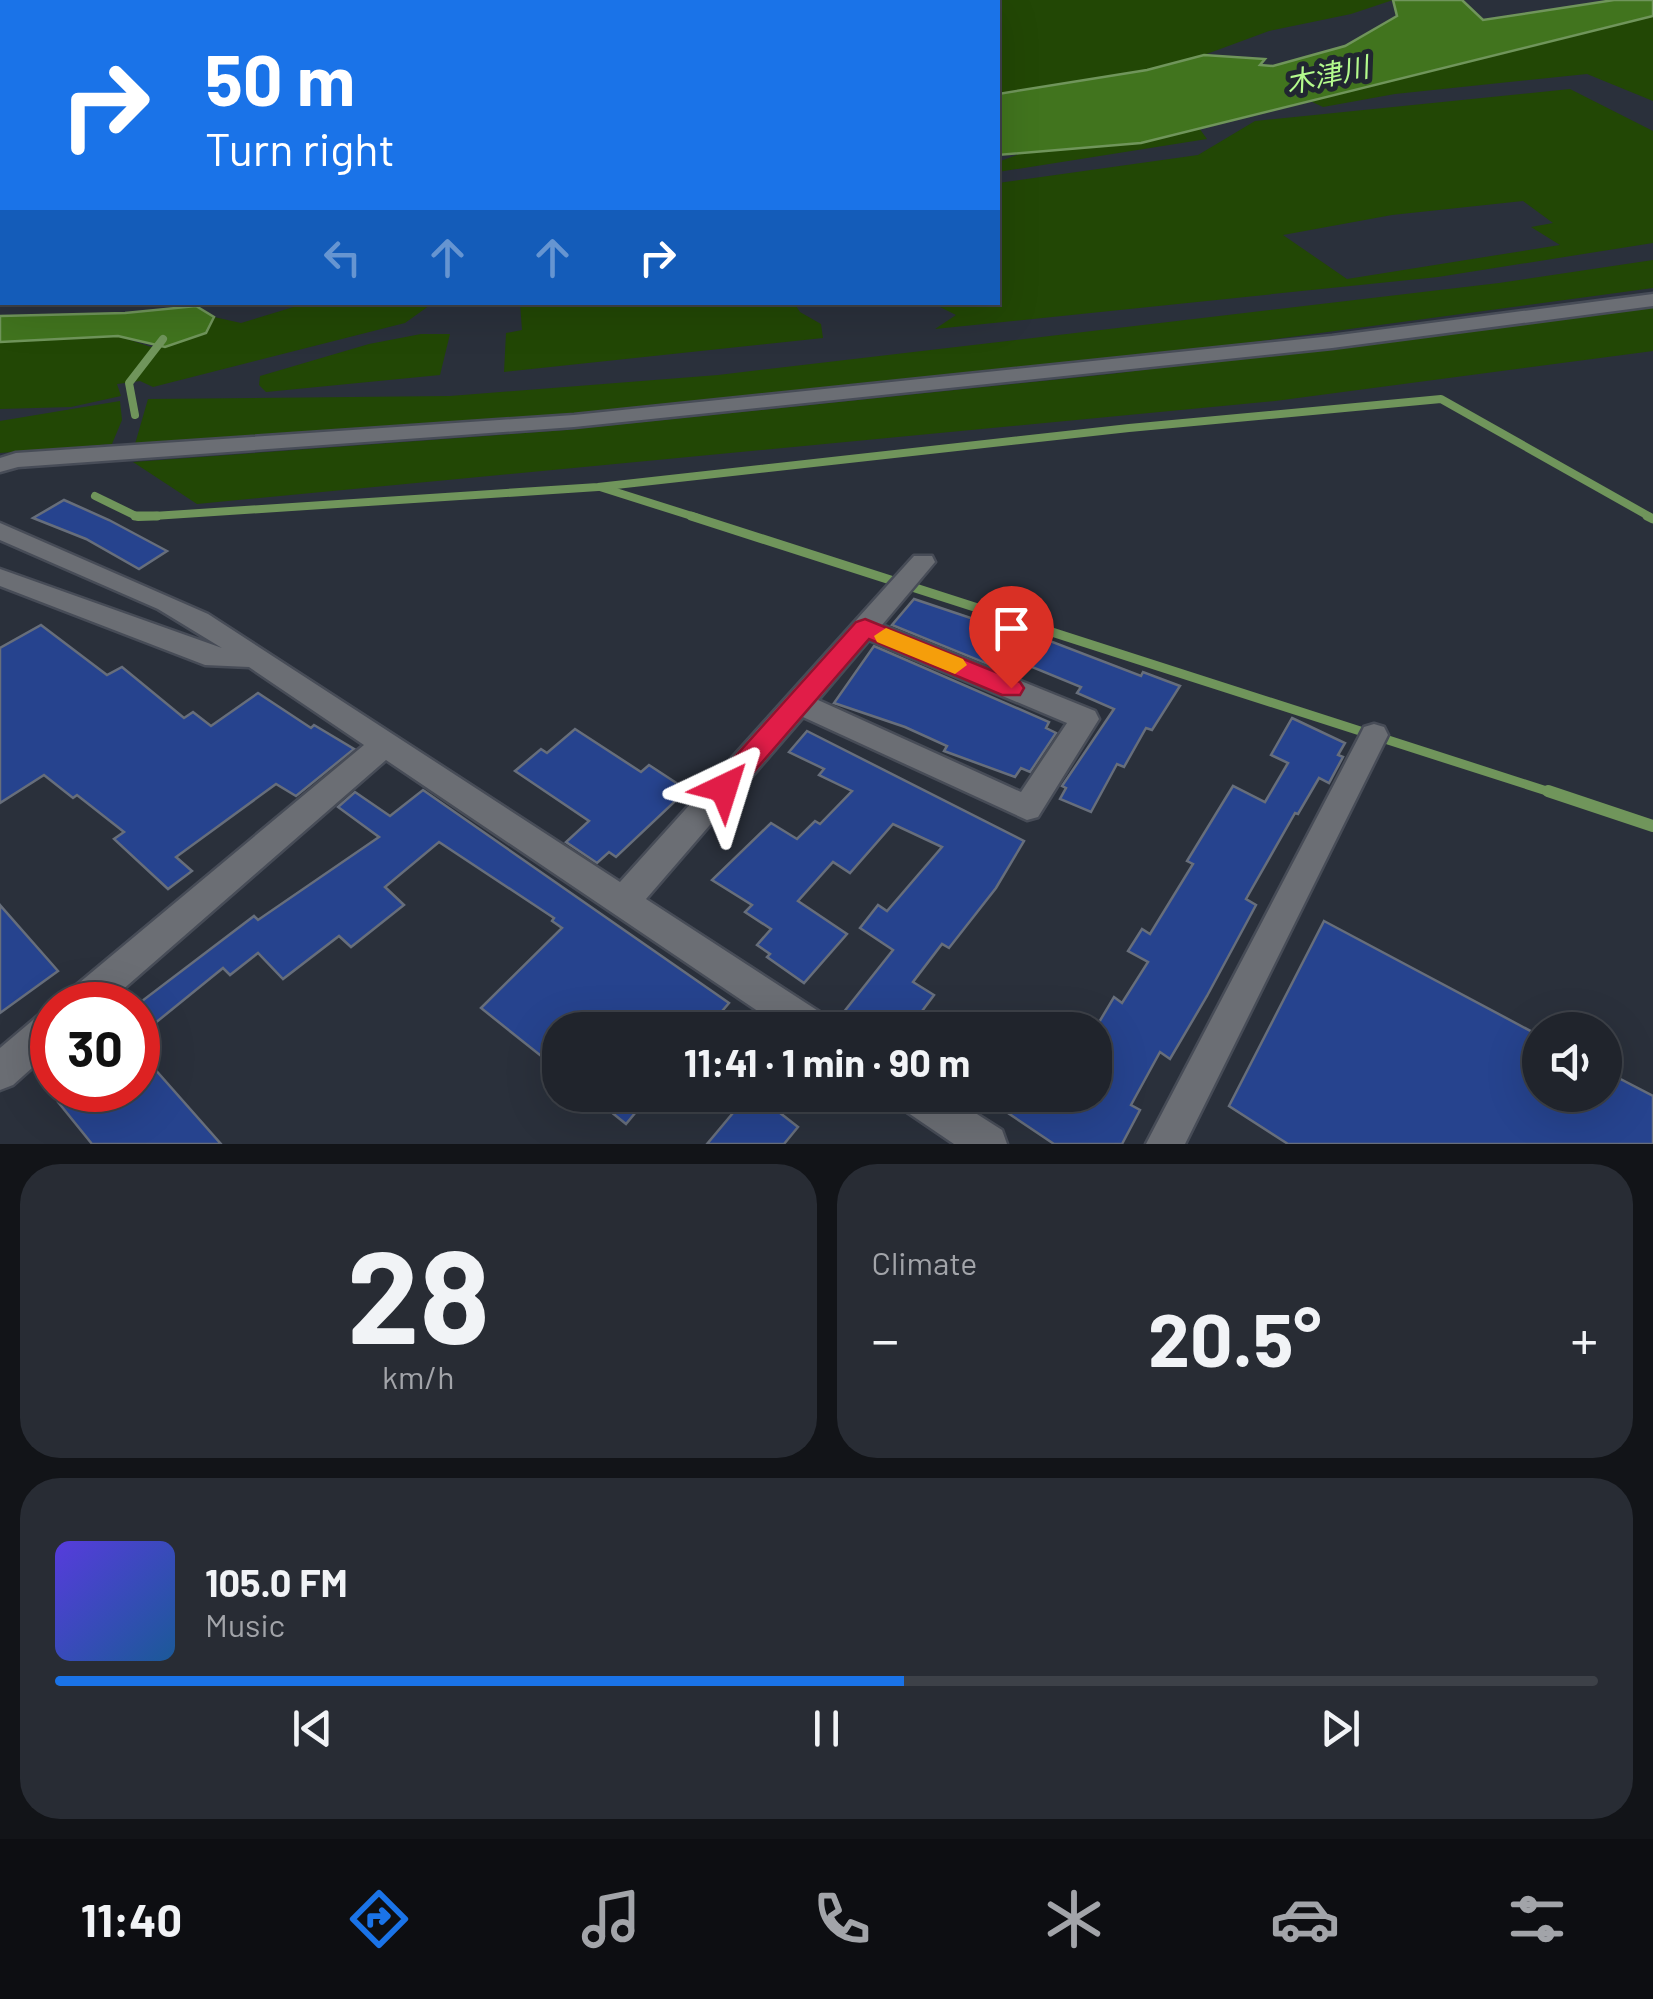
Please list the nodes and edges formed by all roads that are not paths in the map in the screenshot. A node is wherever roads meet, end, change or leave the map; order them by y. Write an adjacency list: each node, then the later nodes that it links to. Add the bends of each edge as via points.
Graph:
1 (1653, 300): 2 (street, via 1313,344 632,416)
2 (0, 464)
3 (0, 531): 7 (street, via 167,603)
4 (923, 562): 6 (street)
5 (0, 577): 7 (street, via 214,658)
6 (865, 628): 8 (street); 8 (street, via 1084,718 1027,808)
7 (254, 658): 10 (street)
8 (799, 702): 11 (street)
9 (1374, 735): 18 (street)
10 (385, 744): 11 (street); 12 (street)
11 (623, 902): 13 (street)
12 (106, 982)
13 (789, 1012)
14 (30, 1047): 15 (street)
15 (0, 1072)
16 (940, 1112): 17 (street)
17 (988, 1144)
18 (1165, 1144)

